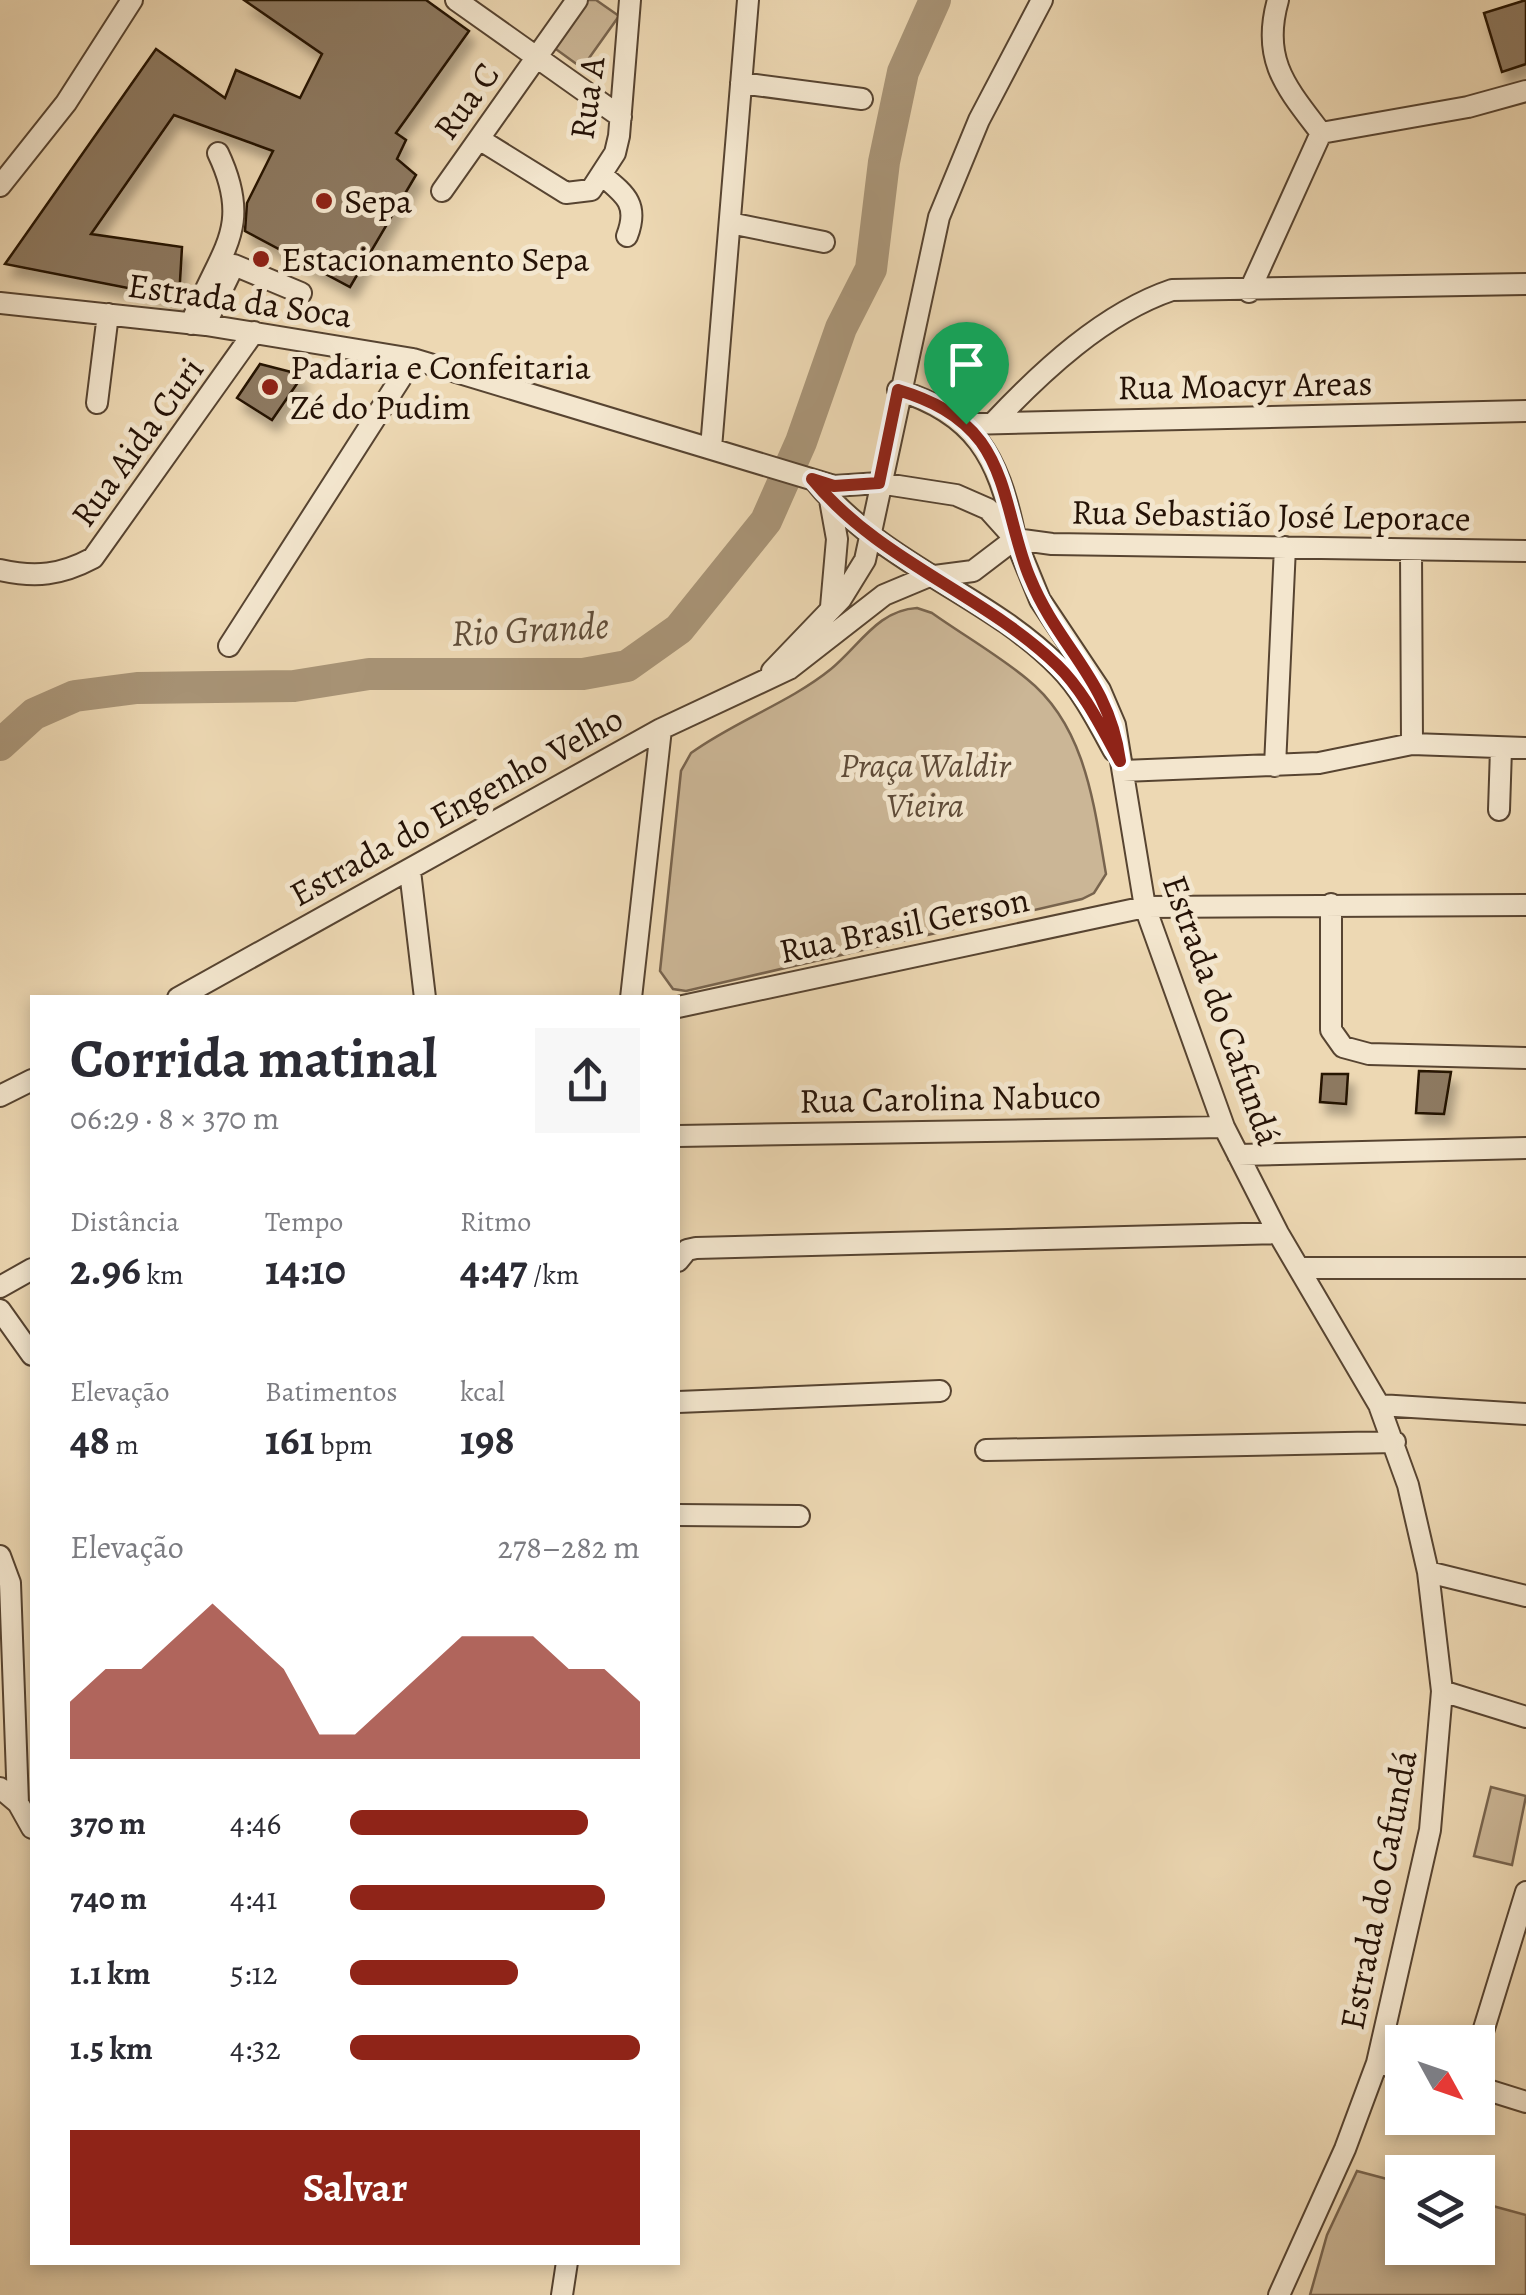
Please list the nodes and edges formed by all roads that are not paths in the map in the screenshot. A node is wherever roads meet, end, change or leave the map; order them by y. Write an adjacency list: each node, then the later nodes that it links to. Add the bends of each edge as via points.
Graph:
1 (132, 0): 16 (street, via 66,103)
2 (456, 0): 8 (street)
3 (577, 0): 8 (street, Rua C)
4 (630, 0): 12 (street, Rua A)
5 (748, 0): 9 (street)
6 (1042, 0): 33 (street, Estrada do Engenho Velho, via 979,120 939,217)
7 (1278, 0): 13 (street, via 1273,57 1290,93)
8 (537, 59): 12 (street); 14 (street, Rua C)
9 (741, 83): 11 (street); 20 (street)
10 (1526, 90): 13 (street)
11 (862, 99)
12 (621, 117): 17 (street, Rua A)
13 (1322, 133): 27 (street)
14 (480, 139): 17 (street, Rua A, via 566,193 592,190); 19 (street, Rua C)
15 (218, 153): 22 (street, via 236,211)
16 (7, 163): 18 (street)
17 (603, 176): 21 (street, via 632,203)
18 (0, 186)
19 (442, 191)
20 (730, 223): 23 (street); 38 (street)
21 (627, 236)
22 (230, 241): 24 (street); 30 (street, via 205,286)
23 (824, 242)
24 (234, 264): 26 (street); 30 (street)
25 (1526, 284): 27 (street)
26 (301, 292)
27 (1249, 292): 36 (street, via 1172,290 1146,299 1100,329)
28 (0, 303): 29 (street, Estrada da Soca)
29 (108, 314): 30 (street, Estrada da Soca); 34 (street)
30 (198, 324): 31 (street, Estrada da Soca)
31 (254, 332): 32 (street, Estrada da Soca); 47 (street, Rua Aida Curi, via 93,558 36,577)
32 (413, 360): 38 (street, Estrada da Soca); 50 (street)
33 (898, 390): 37 (street); 40 (street, Estrada do Engenho Velho)
34 (98, 403)
35 (1526, 410): 36 (street, Rua Moacyr Areas)
36 (993, 423): 37 (street, Rua Moacyr Areas)
37 (966, 424): 43 (street, via 997,471)
38 (711, 448): 39 (street, Estrada da Soca)
39 (805, 476): 40 (street, Estrada da Soca, via 834,486); 41 (street)
40 (879, 483): 42 (street, Estrada do Engenho Velho); 43 (street, Estrada do Cafundá, via 975,502)
41 (830, 500): 42 (street); 49 (street, via 837,539)
42 (873, 535): 48 (street, Estrada do Cafundá); 49 (street, Estrada do Engenho Velho, via 859,572)
43 (1015, 539): 44 (street, Rua Sebastião José Leporace); 48 (street, Estrada do Engenho Velho, via 973,571); 56 (street, Estrada do Cafundá, via 1040,600 1100,690)
44 (1285, 547): 45 (street, Rua Sebastião José Leporace); 57 (street)
45 (1411, 551): 46 (street, Rua Sebastião José Leporace); 53 (street)
46 (1526, 551)
47 (0, 570)
48 (927, 577): 51 (street, Estrada do Engenho Velho, via 884,595 808,659); 56 (street, Estrada do Cafundá, via 1016,631 1061,668)
49 (830, 612): 51 (street, Estrada do Engenho Velho)
50 (229, 646)
51 (767, 676): 52 (street, Estrada do Engenho Velho)
52 (660, 729): 59 (street, Estrada do Engenho Velho); 65 (street)
53 (1412, 744): 55 (street); 57 (street)
54 (1526, 748): 55 (street)
55 (1501, 749): 58 (street)
56 (1122, 766): 57 (street); 62 (street, Estrada do Cafundá)
57 (1275, 766)
58 (1499, 810)
59 (410, 871): 63 (street, Estrada do Engenho Velho); 64 (street)
60 (1331, 904): 61 (street, Rua Brasil Gerson); 62 (street, Rua Brasil Gerson); 67 (street, via 1331,1030 1344,1047 1369,1054)
61 (1526, 905)
62 (1145, 907): 66 (street, Rua Brasil Gerson); 70 (street, Estrada do Cafundá)
63 (183, 995)
64 (425, 995)
65 (632, 995)
66 (680, 1007)
67 (1526, 1058)
68 (30, 1081): 69 (street)
69 (0, 1096)
70 (1224, 1127): 71 (street, Rua Carolina Nabuco); 73 (street, Estrada do Cafundá)
71 (680, 1136)
72 (1526, 1148): 73 (street)
73 (1238, 1155): 74 (street, Estrada do Cafundá)
74 (1278, 1233): 75 (street, via 696,1248); 76 (street, Estrada do Cafundá)
75 (680, 1259)
76 (1300, 1268): 77 (street); 84 (street, Estrada do Cafundá)
77 (1526, 1268)
78 (30, 1270): 79 (street)
79 (0, 1288)
80 (0, 1310): 81 (street)
81 (30, 1353)
82 (940, 1391): 83 (street)
83 (680, 1402)
84 (1380, 1406): 85 (street); 86 (street, Estrada do Cafundá)
85 (1526, 1414)
86 (1396, 1442): 87 (street); 91 (street, Estrada do Cafundá)
87 (986, 1450)
88 (680, 1515): 89 (street)
89 (800, 1516)
90 (0, 1556): 93 (street, via 10,1583)
91 (1428, 1572): 92 (street); 94 (street, Estrada do Cafundá)
92 (1526, 1596)
93 (5, 1609): 97 (street)
94 (1442, 1691): 95 (street); 101 (street, Estrada do Cafundá, via 1430,1830)
95 (1526, 1717)
96 (0, 1788): 97 (street)
97 (18, 1804): 98 (street)
98 (30, 1825)
99 (1526, 1892): 100 (street)
100 (1485, 2025)
101 (1378, 2063): 102 (street); 107 (street, Estrada do Cafundá)
102 (1385, 2065)
103 (1495, 2092): 104 (street)
104 (1526, 2102)
105 (566, 2265): 106 (street)
106 (562, 2295)
107 (1279, 2295)

